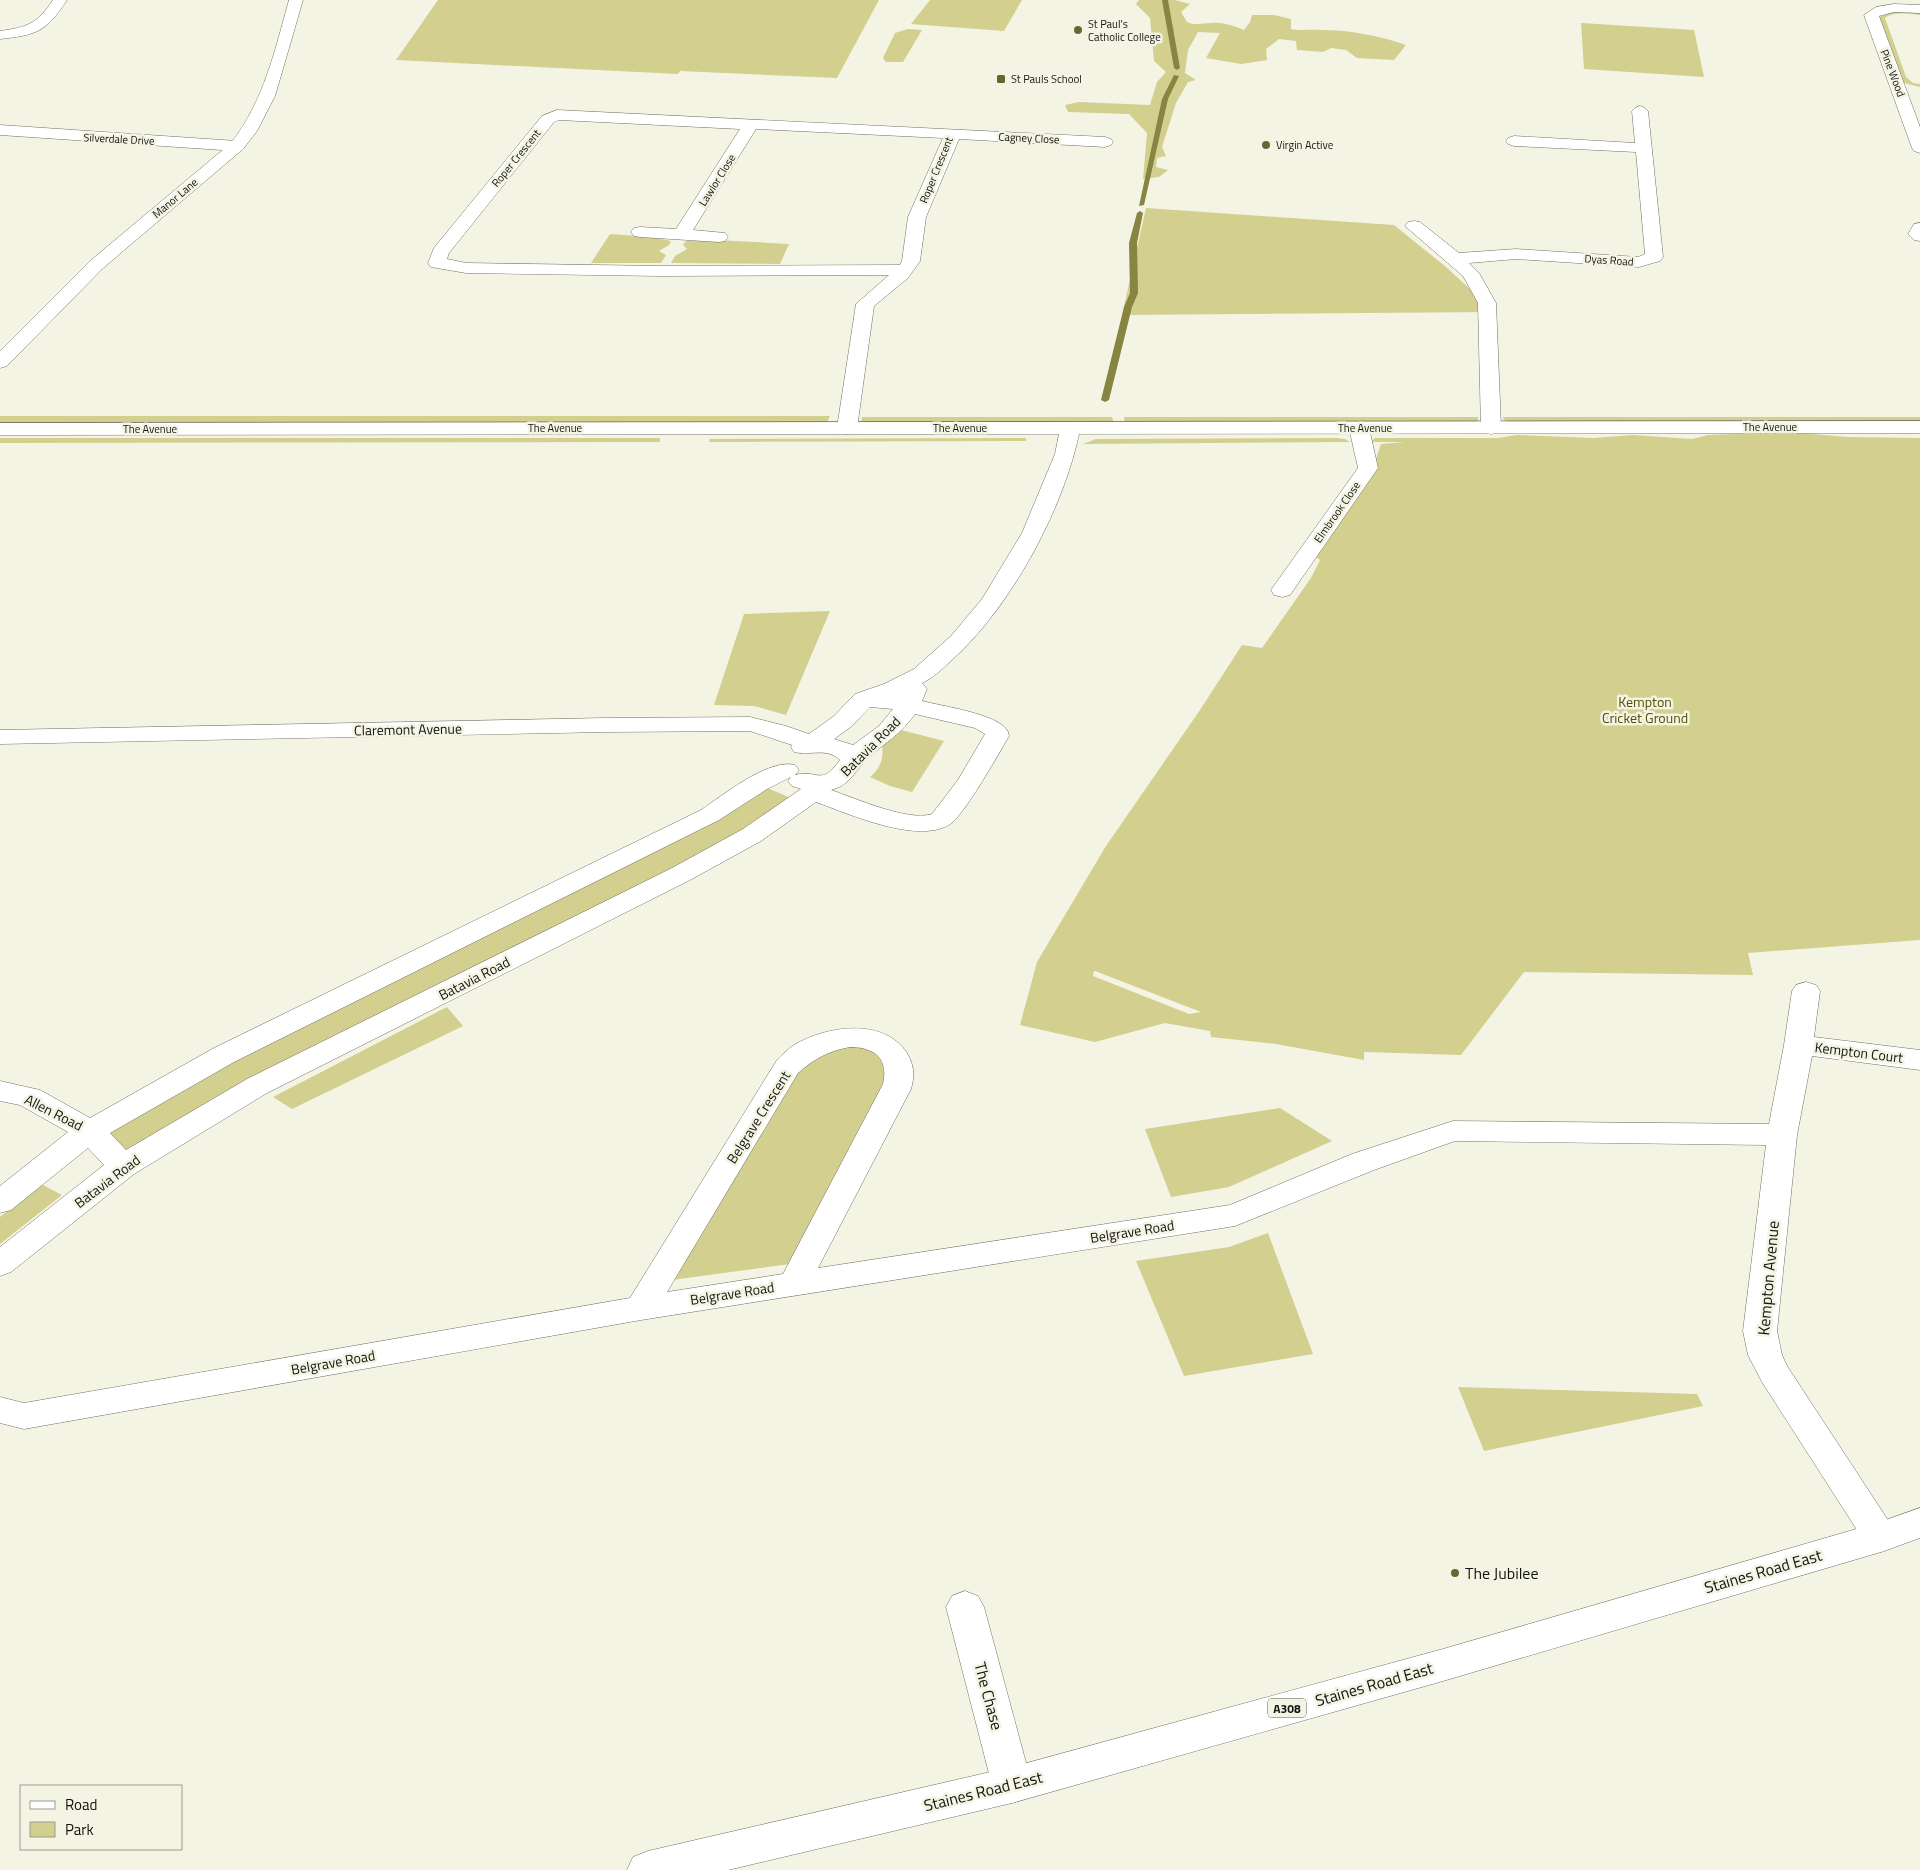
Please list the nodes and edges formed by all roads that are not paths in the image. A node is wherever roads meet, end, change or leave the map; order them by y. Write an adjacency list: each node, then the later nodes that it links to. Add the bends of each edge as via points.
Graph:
1 (60, 0): 5 (main road, via 42,25)
2 (296, 0): 12 (main road, Manor Lane, via 263,107)
3 (1882, 4): 4 (main road); 14 (main road, Pine Wood, via 1871,15 1906,89)
4 (1920, 9)
5 (0, 35)
6 (1640, 111): 13 (main road, Dyas Road)
7 (751, 124): 9 (main road, Roper Crescent); 18 (main road, Lawlor Close); 22 (main road, Roper Crescent, via 557,115 548,119 440,252 437,263 466,268 555,270)
8 (0, 130): 12 (main road, Silverdale Drive)
9 (953, 134): 11 (main road, Cagney Close); 22 (main road, Roper Crescent, via 916,217 911,261)
10 (1514, 141): 13 (main road)
11 (1105, 142)
12 (238, 146): 23 (main road, Manor Lane, via 96,265)
13 (1643, 148): 21 (main road, Dyas Road, via 1654,257 1639,262 1516,254)
14 (1920, 148)
15 (1414, 226): 21 (main road)
16 (1920, 228): 19 (main road, via 1917,234)
17 (640, 232): 18 (main road)
18 (682, 234): 20 (main road)
19 (1920, 236)
20 (719, 237)
21 (1455, 260): 27 (main road, via 1470,273 1487,303)
22 (905, 270): 25 (main road, via 865,304)
23 (0, 362)
24 (1920, 426): 27 (main road, The Avenue)
25 (848, 428): 28 (main road, The Avenue); 29 (main road, The Avenue)
26 (1359, 428): 27 (main road, The Avenue); 29 (main road, The Avenue); 30 (main road, Elmbrook Close, via 1368,468)
27 (1492, 428)
28 (0, 429)
29 (1070, 429): 31 (main road, Batavia Road, via 1065,454 1033,534 991,602 959,641)
30 (1282, 590)
31 (922, 674): 32 (main road, Batavia Road); 33 (main road, Batavia Road)
32 (864, 699): 33 (main road); 35 (main road, Batavia Road, via 843,721)
33 (909, 705): 36 (main road, Batavia Road, via 893,727); 38 (main road, via 983,723 997,731 994,741 940,820 925,824 902,821)
34 (0, 737): 35 (main road, Claremont Avenue, via 750,724)
35 (812, 744): 36 (main road, via 837,747); 37 (main road, Batavia Road, via 793,754)
36 (853, 759): 38 (main road, Batavia Road, via 840,777)
37 (786, 770): 38 (main road, via 797,780); 43 (main road, via 710,815 224,1055)
38 (815, 788): 45 (main road, Batavia Road, via 752,835 681,874 257,1086)
39 (1806, 991): 40 (main road, Kempton Avenue)
40 (1799, 1045): 41 (main road, Kempton Court); 44 (main road, Kempton Avenue)
41 (1920, 1060)
42 (0, 1091): 43 (main road, Allen Road, via 30,1097)
43 (90, 1131): 45 (main road, Allen Road); 46 (main road)
44 (1782, 1135): 48 (main road, Belgrave Road, via 1453,1131 1363,1162 1234,1216); 52 (main road, Kempton Avenue, via 1760,1331 1765,1355)
45 (122, 1166): 47 (main road, Batavia Road)
46 (0, 1202)
47 (0, 1264)
48 (794, 1283): 49 (main road, Belgrave Road); 49 (main road, Belgrave Crescent, via 900,1076 898,1061 886,1046 866,1038 846,1038 823,1044 804,1053 787,1067)
49 (641, 1308): 50 (main road, Belgrave Road, via 24,1416)
50 (0, 1410)
51 (1920, 1523): 52 (main road, Staines Road East / A308)
52 (1881, 1537): 54 (main road, Staines Road East / A308, via 1434,1668)
53 (966, 1607): 54 (main road, The Chase)
54 (1012, 1785): 55 (main road, Staines Road East / A308)
55 (648, 1870)

